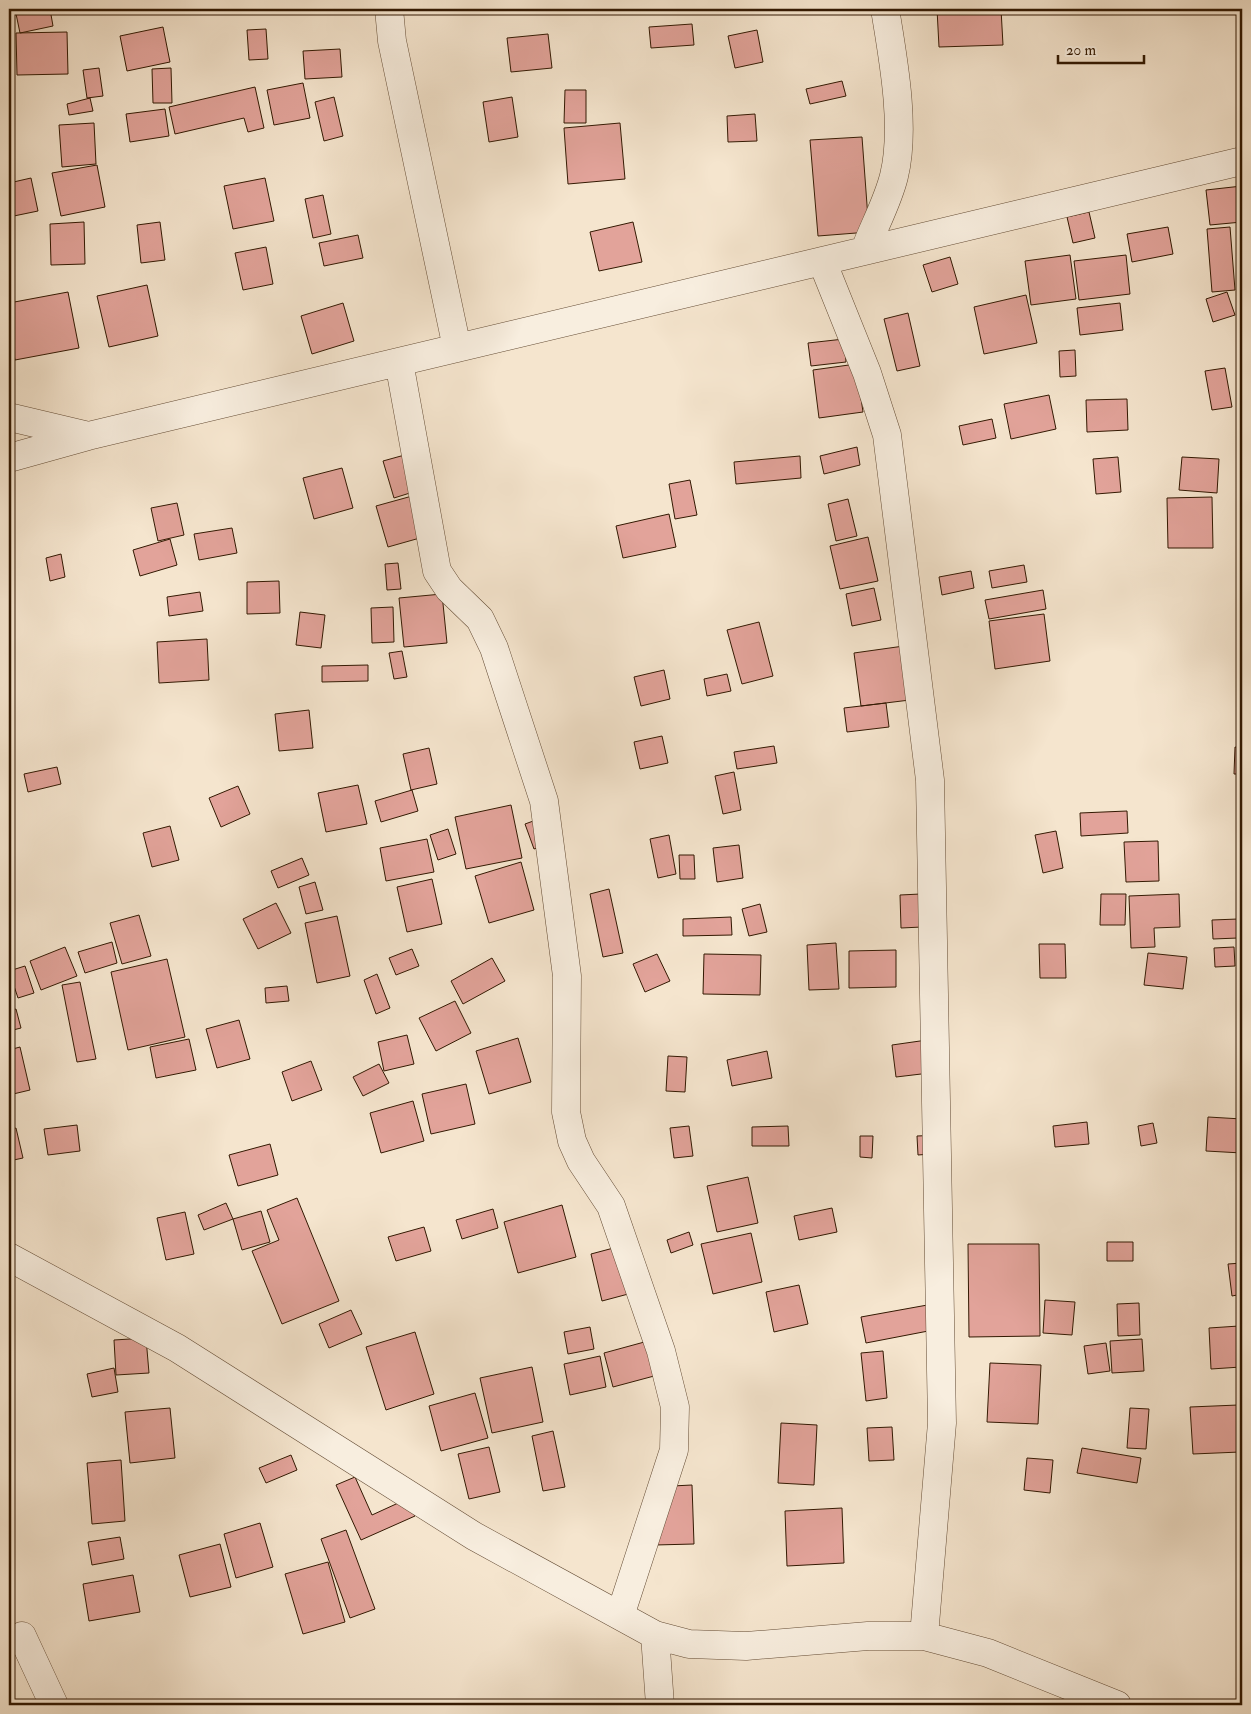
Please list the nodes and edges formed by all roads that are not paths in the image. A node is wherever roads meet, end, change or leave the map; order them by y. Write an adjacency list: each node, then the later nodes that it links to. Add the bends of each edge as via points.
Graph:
1 (389, 9): 6 (street, via 392,42)
2 (885, 9): 4 (street, via 899,136 894,176)
3 (1242, 161): 4 (street)
4 (865, 250): 5 (street)
5 (822, 260): 6 (street); 15 (street, via 867,373 887,435 930,780 942,1423)
6 (457, 348): 7 (street)
7 (399, 362): 9 (street); 12 (street, via 437,571 449,589 480,619 494,648 544,801 566,976 566,1112 572,1141 610,1206 660,1351 675,1407 674,1450)
8 (9, 417): 9 (street)
9 (88, 436): 10 (street)
10 (9, 458)
11 (9, 1256): 12 (street, via 177,1348 474,1536)
12 (620, 1616): 13 (street)
13 (655, 1634): 15 (street, via 690,1644 746,1646 868,1636); 17 (street)
14 (22, 1636): 16 (street)
15 (924, 1636): 18 (street, via 988,1652)
16 (54, 1705)
17 (660, 1705)
18 (1117, 1705)

